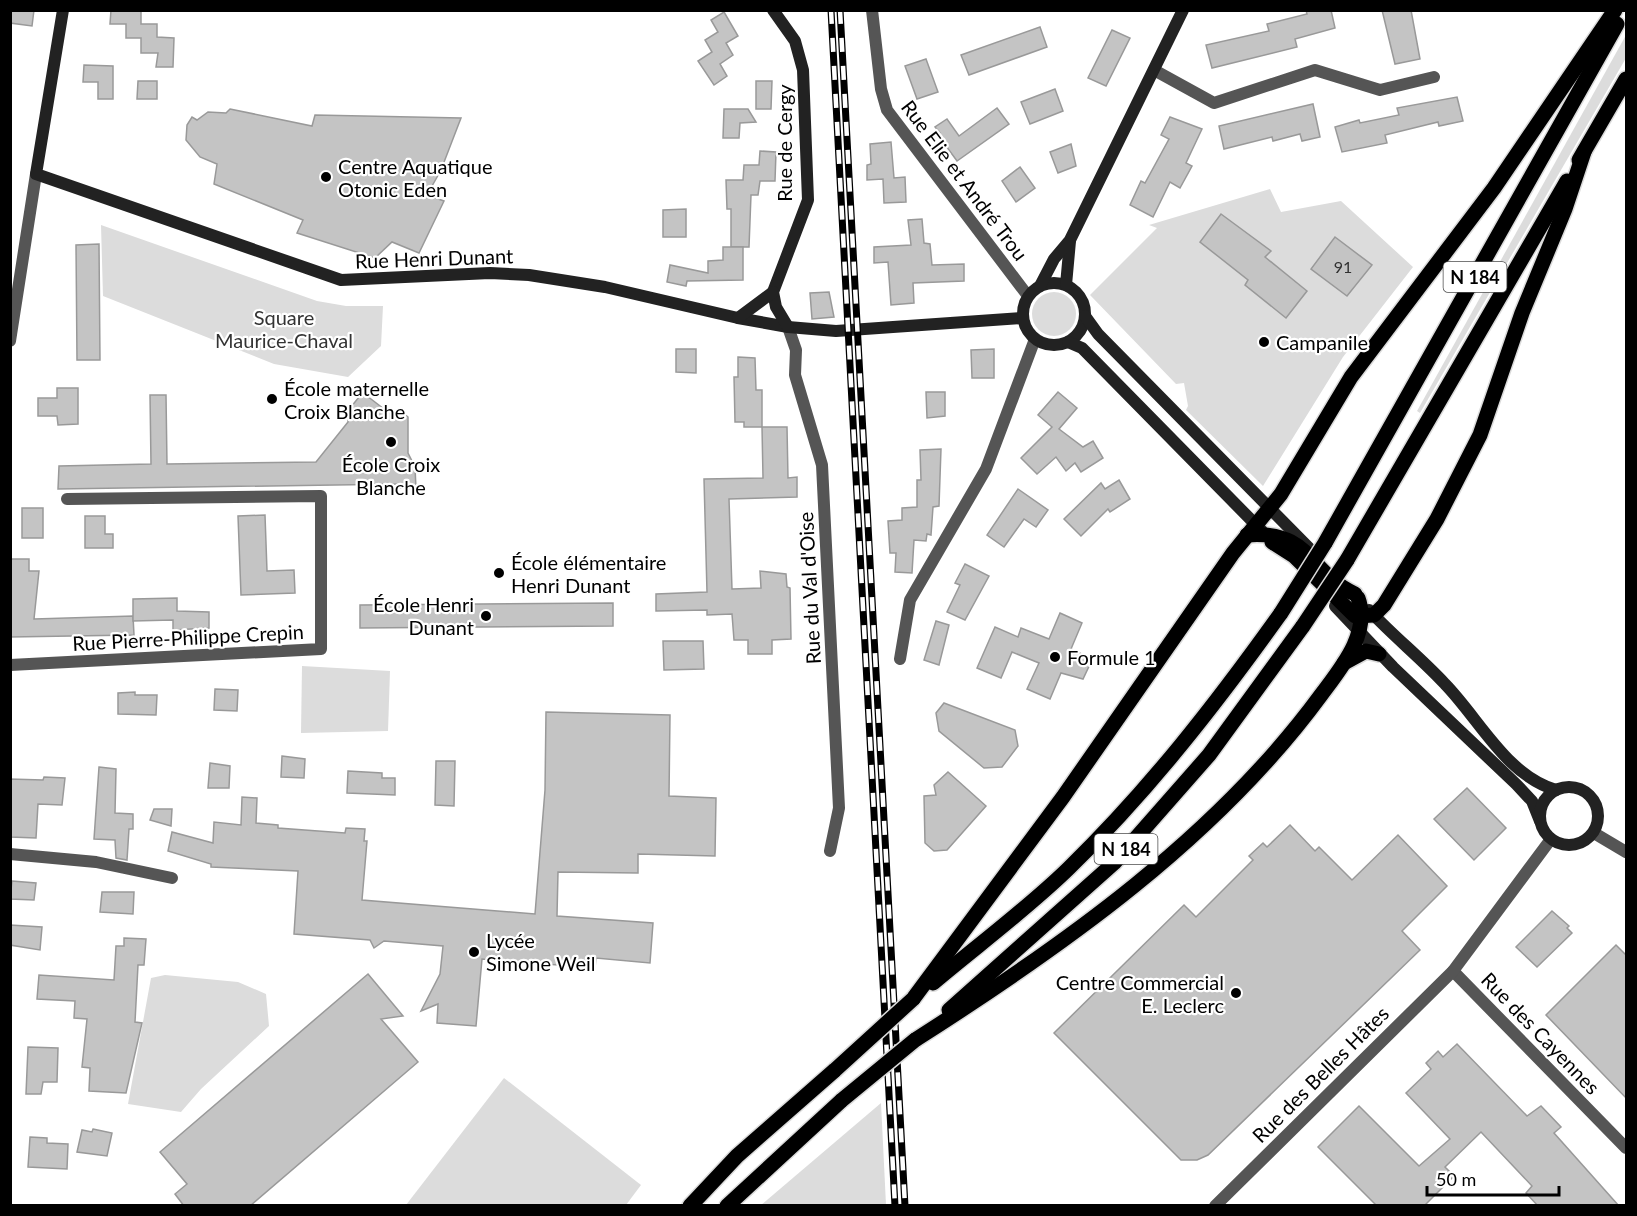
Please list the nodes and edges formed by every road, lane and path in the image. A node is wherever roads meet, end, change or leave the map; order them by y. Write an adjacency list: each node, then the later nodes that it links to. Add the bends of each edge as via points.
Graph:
1 (63, 10): 11 (street)
2 (774, 10): 15 (street, Rue de Cergy, via 795,41 803,70 808,200)
3 (872, 10): 16 (street, Rue Elie et André Trou, via 887,110)
4 (1183, 10): 7 (street)
5 (1615, 10): 25 (main road, via 1494,188 1351,377)
6 (1624, 10): 42 (main road, N 184, bridge, via 1325,543 1281,613 1183,746 1142,793 1067,870)
7 (1154, 70): 8 (street, via 1214,103 1315,70 1380,90); 12 (street)
8 (1434, 77)
9 (1626, 79): 10 (main road, N 184)
10 (1584, 152): 28 (main road, via 1480,435 1437,519); 43 (main road, N 184, bridge, via 1347,560 1209,755 1114,863)
11 (36, 174): 18 (street, Rue Henri Dunant, via 341,280 490,273 529,275 605,287); 22 (street)
12 (1070, 240): 13 (street); 14 (street, via 1054,259)
13 (1066, 285): 14 (street); 17 (street, via 1080,297)
14 (1040, 286): 16 (street)
15 (773, 292): 18 (street); 20 (street, via 776,307)
16 (1028, 296): 19 (street)
17 (1085, 316): 23 (street, via 1077,335); 25 (street, via 1098,334)
18 (738, 318): 20 (street, Rue Henri Dunant)
19 (1022, 318): 20 (street, via 857,331); 21 (street)
20 (788, 327): 37 (street, Rue du Val d'Oise, via 796,350 795,375 822,465 839,808)
21 (1035, 339): 23 (street, via 1051,346); 30 (street, via 987,469 910,600)
22 (10, 341)
23 (1068, 342): 26 (street, via 1082,348)
24 (67, 499): 32 (street, Rue Pierre-Philippe Crepin, via 321,496 321,650)
25 (1269, 508): 26 (main road); 27 (street)
26 (1260, 534): 27 (main road, via 1292,541 1335,582); 28 (main road, via 1294,556 1353,615); 42 (main road)
27 (1356, 596): 28 (main road)
28 (1365, 621): 29 (street); 31 (main road); 33 (street, via 1446,684 1525,776)
29 (1379, 654): 31 (main road, via 1366,651); 34 (street, via 1532,801)
30 (900, 659)
31 (1344, 663): 43 (main road, via 1254,778 1195,836 1020,972)
32 (10, 665)
33 (1556, 790): 34 (street, via 1541,806); 35 (street, via 1574,788 1590,796 1598,812)
34 (1540, 821): 36 (street)
35 (1594, 833): 36 (street, via 1575,844); 38 (street)
36 (1551, 839): 41 (street, Rue des Belles Hâtes)
37 (830, 851)
38 (1626, 852)
39 (10, 854): 40 (street, via 96,862)
40 (172, 878)
41 (1453, 971): 44 (street, Rue des Cayennes); 47 (street, Rue des Belles Hâtes)
42 (913, 999): 45 (main road, N 184, bridge, via 737,1156)
43 (915, 1040): 46 (main road, N 184, bridge, via 842,1100)
44 (1626, 1148)
45 (690, 1206)
46 (727, 1206)
47 (1215, 1206)

